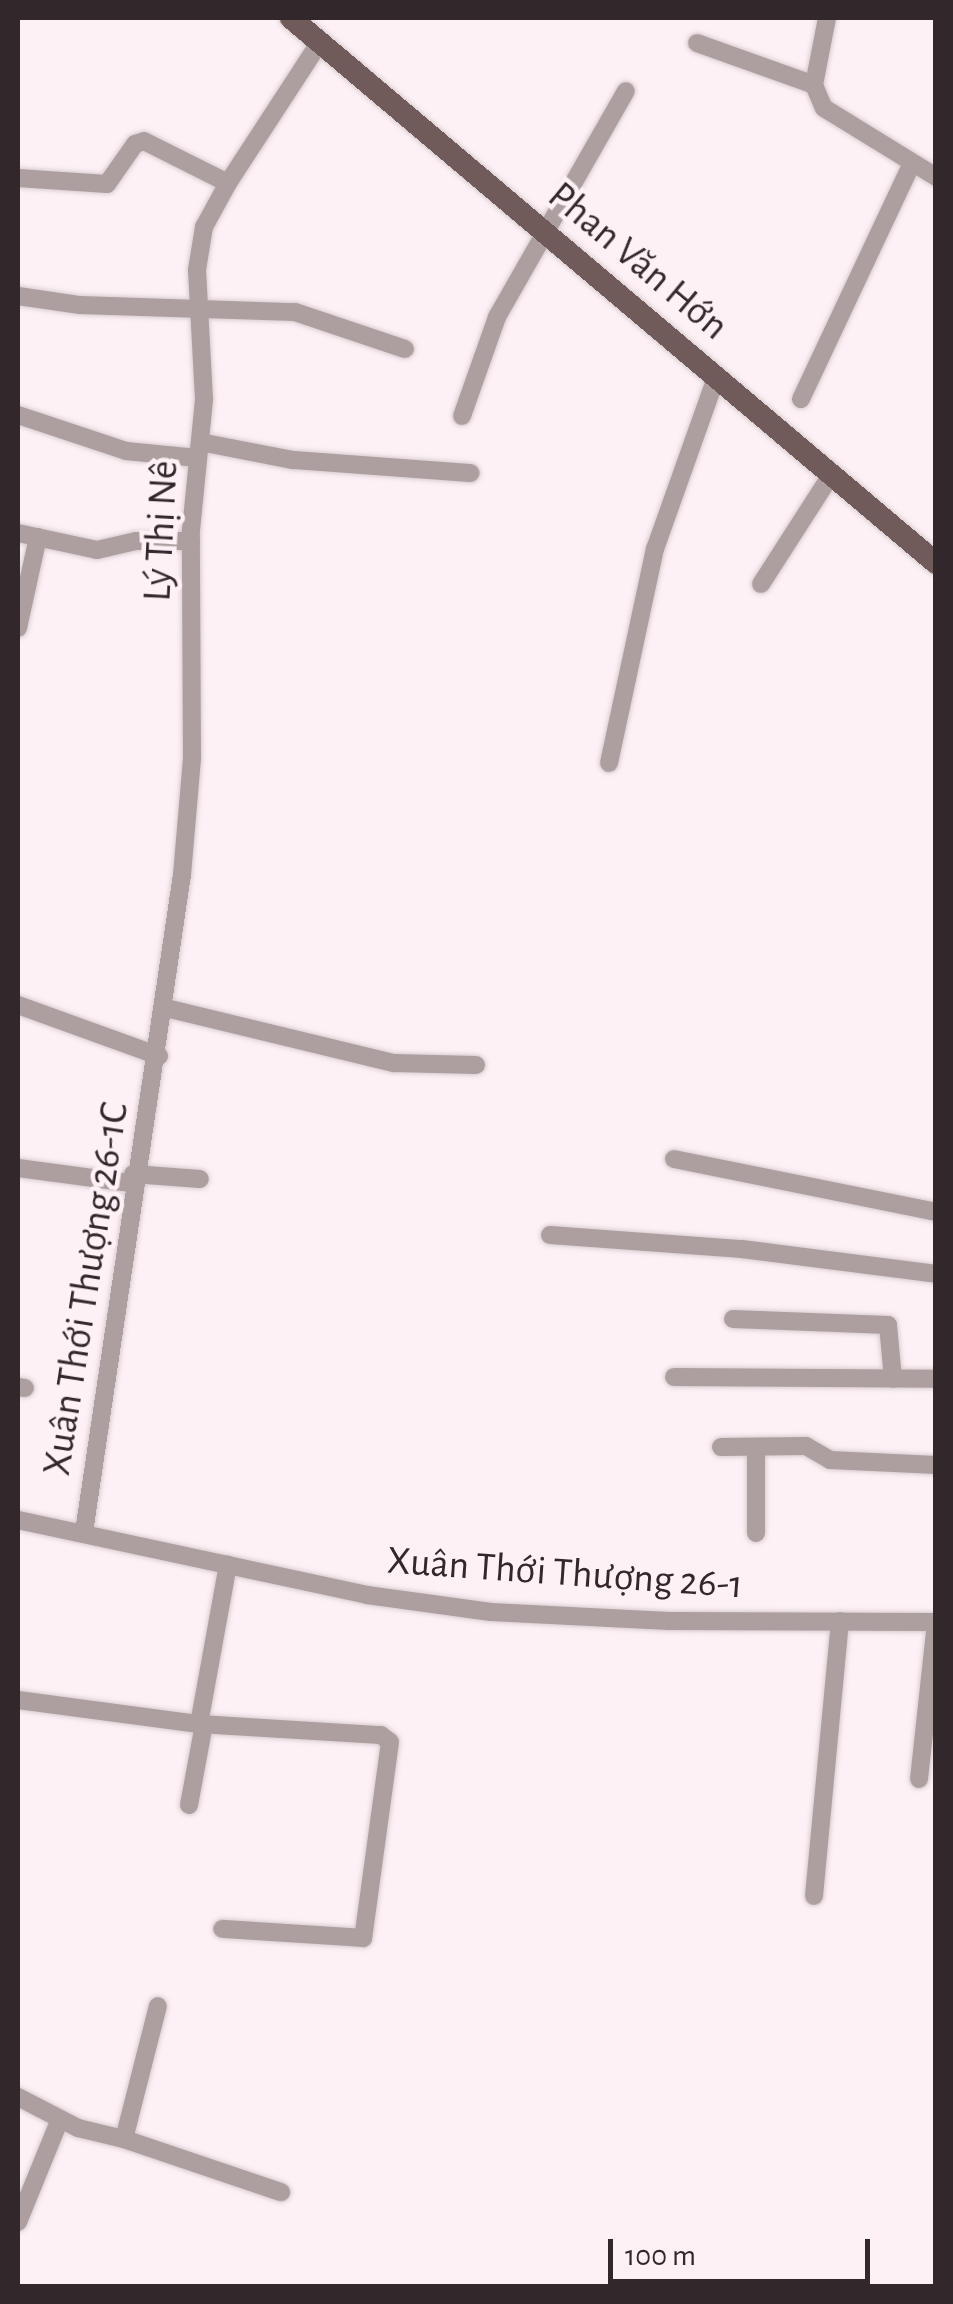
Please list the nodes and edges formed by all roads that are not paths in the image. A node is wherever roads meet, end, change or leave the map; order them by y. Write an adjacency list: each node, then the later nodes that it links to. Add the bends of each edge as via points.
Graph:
1 (290, 18): 3 (main road, Phan Văn Hớn)
2 (827, 18): 5 (street)
3 (320, 42): 10 (street, Lý Thị Nê); 11 (main road, Phan Văn Hớn)
4 (697, 42): 5 (street)
5 (814, 85): 7 (street, via 824,108 844,124)
6 (626, 91): 11 (street)
7 (912, 163): 8 (street); 16 (street)
8 (936, 177)
9 (18, 178): 10 (street, via 107,184 131,148 144,141)
10 (228, 183): 13 (street, Lý Thị Nê, via 204,227)
11 (548, 234): 15 (main road, Phan Văn Hớn); 18 (street, via 497,317 474,366)
12 (18, 296): 13 (street)
13 (197, 308): 14 (street, via 324,316); 19 (street, Lý Thị Nê)
14 (405, 349)
15 (716, 378): 21 (main road, Phan Văn Hớn); 28 (street, via 655,549)
16 (801, 399)
17 (18, 415): 19 (street, via 126,451)
18 (462, 416)
19 (199, 450): 20 (street); 24 (street, Lý Thị Nê)
20 (471, 473)
21 (831, 475): 25 (main road, Phan Văn Hớn); 26 (street)
22 (18, 533): 23 (street)
23 (38, 538): 24 (street, via 97,550 136,541); 27 (street)
24 (191, 541): 30 (street, Lý Thị Nê, via 192,758)
25 (936, 563)
26 (762, 584)
27 (18, 628)
28 (610, 762)
29 (18, 1005): 31 (street)
30 (166, 1008): 31 (street, Lý Thị Nê); 32 (street, via 394,1063)
31 (160, 1056): 35 (street, Xuân Thới Thượng 26-1C)
32 (476, 1066)
33 (674, 1159): 37 (street)
34 (18, 1168): 35 (street)
35 (132, 1178): 36 (street); 48 (street, Xuân Thới Thượng 26-1C)
36 (200, 1179)
37 (936, 1212)
38 (550, 1235): 39 (street, via 742,1249)
39 (936, 1274)
40 (733, 1318): 42 (street, via 888,1325)
41 (674, 1376): 42 (street)
42 (893, 1378): 43 (street)
43 (936, 1379)
44 (720, 1447): 45 (street)
45 (756, 1447): 46 (street, via 806,1446 830,1460); 49 (street)
46 (936, 1465)
47 (18, 1520): 48 (street, Xuân Thới Thượng 26-1)
48 (84, 1532): 50 (street, Xuân Thới Thượng 26-1)
49 (756, 1533)
50 (228, 1565): 51 (street, Xuân Thới Thượng 26-1, via 367,1595 491,1612); 54 (street)
51 (840, 1621): 52 (street, Xuân Thới Thượng 26-1); 57 (street)
52 (936, 1622): 55 (street)
53 (18, 1700): 54 (street)
54 (202, 1724): 56 (street); 58 (street, via 381,1735 390,1742 363,1938)
55 (919, 1779)
56 (190, 1805)
57 (814, 1896)
58 (222, 1930)
59 (158, 2006): 62 (street)
60 (18, 2097): 61 (street)
61 (60, 2119): 62 (street); 64 (street)
62 (124, 2138): 63 (street)
63 (281, 2192)
64 (18, 2222)

